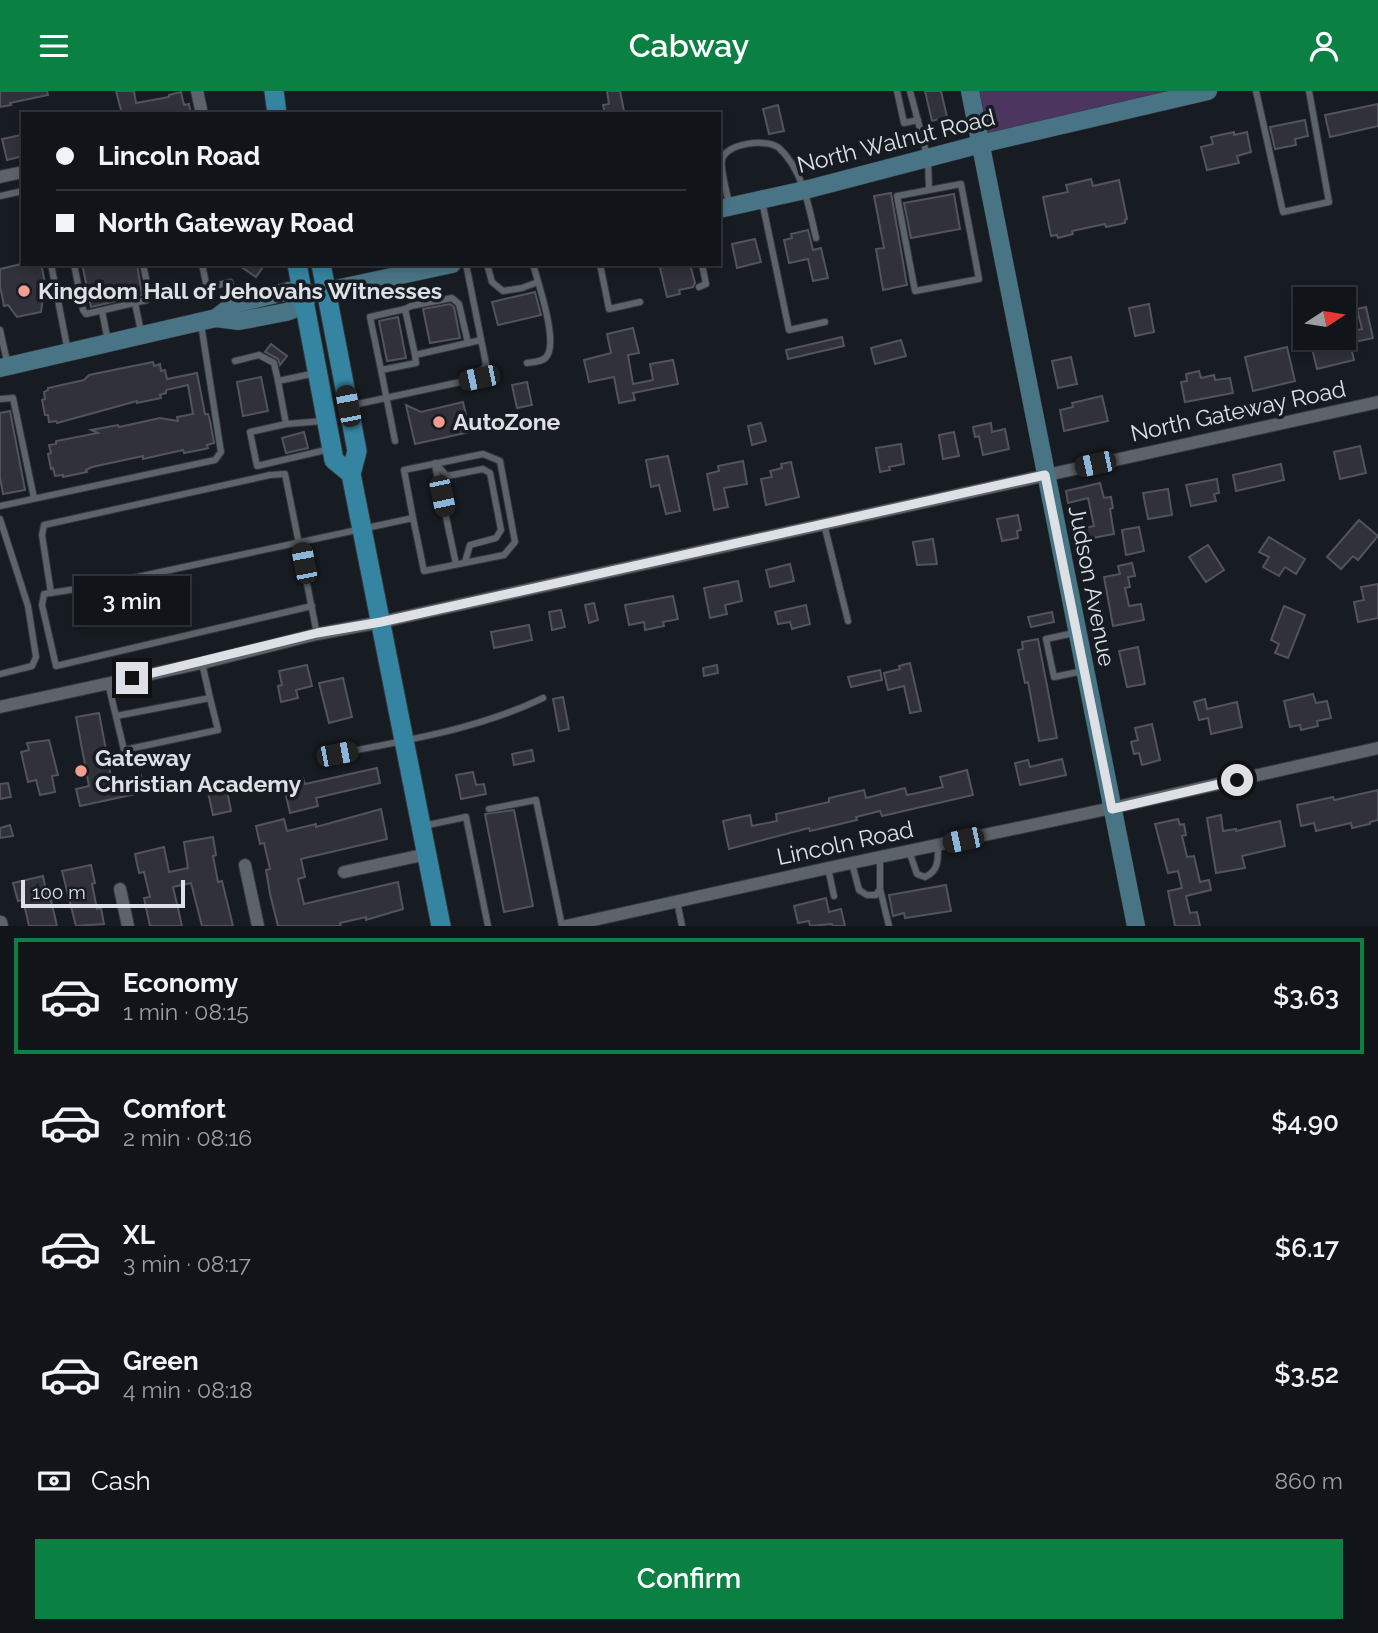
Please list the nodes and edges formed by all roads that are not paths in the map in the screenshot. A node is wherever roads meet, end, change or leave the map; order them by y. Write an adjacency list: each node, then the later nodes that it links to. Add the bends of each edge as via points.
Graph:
1 (197, 91): 9 (street)
2 (274, 91): 10 (main road)
3 (897, 91): 11 (lane, via 904,123)
4 (910, 91): 11 (lane)
5 (970, 91): 12 (street, Judson Avenue)
6 (1208, 91): 12 (street, North Walnut Road)
7 (1256, 91): 8 (lane, via 1283,212 1329,202)
8 (1309, 91)
9 (202, 112)
10 (276, 112)
11 (918, 120): 13 (lane)
12 (981, 144): 13 (street, North Walnut Road); 73 (street, Judson Avenue)
13 (928, 159): 16 (street, North Walnut Road); 17 (lane)
14 (21, 172): 15 (street)
15 (0, 177)
16 (805, 190): 20 (street, North Walnut Road); 21 (lane, via 778,147 765,141 739,146 726,152 721,161); 22 (lane)
17 (929, 190): 17 (lane, via 961,184 979,278 915,291 897,196)
18 (21, 191): 19 (lane)
19 (0, 196)
20 (762, 199): 21 (street, North Walnut Road); 45 (lane, via 789,330)
21 (724, 208)
22 (817, 238)
23 (51, 266): 55 (lane)
24 (74, 266): 43 (lane, via 83,310 86,314)
25 (143, 266): 40 (lane, via 149,293 147,300)
26 (202, 266): 41 (lane, via 207,288 230,282)
27 (297, 266): 38 (main road)
28 (321, 266): 37 (main road)
29 (443, 266): 37 (street)
30 (466, 266): 50 (lane)
31 (488, 266): 35 (lane, via 492,282 503,291)
32 (534, 266): 35 (lane)
33 (600, 266): 39 (lane, via 609,309)
34 (702, 266): 36 (lane, via 706,284)
35 (538, 282): 58 (lane, via 551,347 543,360)
36 (699, 287)
37 (326, 290): 38 (street); 66 (main road)
38 (303, 296): 41 (street, via 289,291); 44 (street, via 286,312 239,321); 61 (main road)
39 (640, 302)
40 (135, 303): 43 (lane); 49 (lane)
41 (234, 304): 44 (street)
42 (405, 309): 46 (lane); 53 (lane, via 452,298 459,304); 60 (lane, via 370,317)
43 (102, 311): 51 (lane)
44 (208, 320): 49 (street); 74 (lane, via 221,451 215,460)
45 (825, 322)
46 (409, 327): 47 (lane); 52 (lane)
47 (400, 329)
48 (0, 330): 59 (lane)
49 (142, 336): 51 (street)
50 (481, 340): 53 (lane); 63 (lane, via 486,364 479,378)
51 (109, 343): 55 (street)
52 (412, 343): 54 (lane); 56 (lane)
53 (468, 343): 56 (lane)
54 (404, 345)
55 (68, 352): 59 (street)
56 (415, 355): 60 (lane, via 416,363)
57 (235, 361): 62 (lane, via 259,355 274,363)
58 (527, 363)
59 (4, 367)
60 (381, 370): 63 (lane)
61 (317, 372): 62 (lane); 67 (main road)
62 (278, 381): 68 (lane)
63 (386, 398): 66 (lane); 69 (lane)
64 (0, 399): 74 (lane, via 13,398)
65 (1378, 402): 73 (street, North Gateway Road)
66 (348, 406): 72 (main road, via 357,451)
67 (326, 421): 68 (lane); 70 (main road)
68 (286, 424): 70 (lane, via 250,432 257,466)
69 (395, 441)
70 (332, 449): 72 (main road, via 334,460)
71 (435, 463): 77 (lane, via 404,470); 81 (lane, via 447,476 483,469 490,473 501,530 496,538 470,545); 81 (lane, via 483,454 500,461 515,542 504,555); 82 (lane)
72 (351, 474): 79 (main road)
73 (1045, 475): 78 (street, North Gateway Road); 88 (street, Judson Avenue)
74 (34, 498): 75 (lane)
75 (0, 506)
76 (0, 519): 91 (lane, via 28,607 36,657 32,666)
77 (415, 520): 79 (lane); 82 (lane, via 424,571)
78 (824, 524): 85 (lane); 86 (street, North Gateway Road)
79 (362, 528): 80 (lane); 86 (main road)
80 (300, 541): 83 (lane); 83 (lane, via 285,474 270,475 44,525); 84 (lane)
81 (465, 562): 82 (lane)
82 (456, 564)
83 (51, 593): 84 (lane, via 44,594 42,605 56,666)
84 (312, 606): 87 (lane)
85 (848, 621)
86 (381, 622): 87 (street, North Gateway Road); 97 (main road)
87 (317, 633): 89 (street, North Gateway Road)
88 (1076, 633): 90 (street, Judson Avenue); 90 (lane, via 1046,639 1054,677)
89 (202, 663): 92 (street, North Gateway Road); 93 (lane)
90 (1084, 671): 101 (street, Judson Avenue)
91 (0, 674)
92 (108, 683): 95 (street, North Gateway Road); 96 (lane)
93 (210, 698): 96 (lane); 96 (lane, via 218,730 124,750)
94 (543, 698): 97 (lane, via 512,713)
95 (0, 706)
96 (116, 716)
97 (404, 741): 99 (lane); 102 (main road)
98 (1378, 748): 101 (street, Lincoln Road)
99 (337, 754)
100 (489, 809): 119 (lane, via 536,800)
101 (1112, 809): 103 (street, Lincoln Road); 122 (street, Judson Avenue)
102 (421, 826): 105 (main road); 118 (lane, via 466,817)
103 (938, 845): 104 (street, Lincoln Road); 104 (lane, via 936,869 925,877 917,874)
104 (909, 851): 106 (street, Lincoln Road)
105 (427, 853): 110 (street); 117 (main road)
106 (880, 857): 107 (street, Lincoln Road); 112 (lane)
107 (852, 863): 109 (street, Lincoln Road); 112 (lane, via 859,890 876,895)
108 (245, 865): 116 (street)
109 (828, 868): 113 (lane); 114 (street, Lincoln Road)
110 (344, 872)
111 (120, 889): 115 (street)
112 (880, 889): 121 (lane)
113 (834, 896)
114 (677, 901): 119 (street, Lincoln Road); 120 (lane)
115 (128, 926)
116 (258, 926)
117 (441, 926)
118 (488, 926)
119 (564, 926)
120 (682, 926)
121 (889, 926)
122 (1136, 926)

